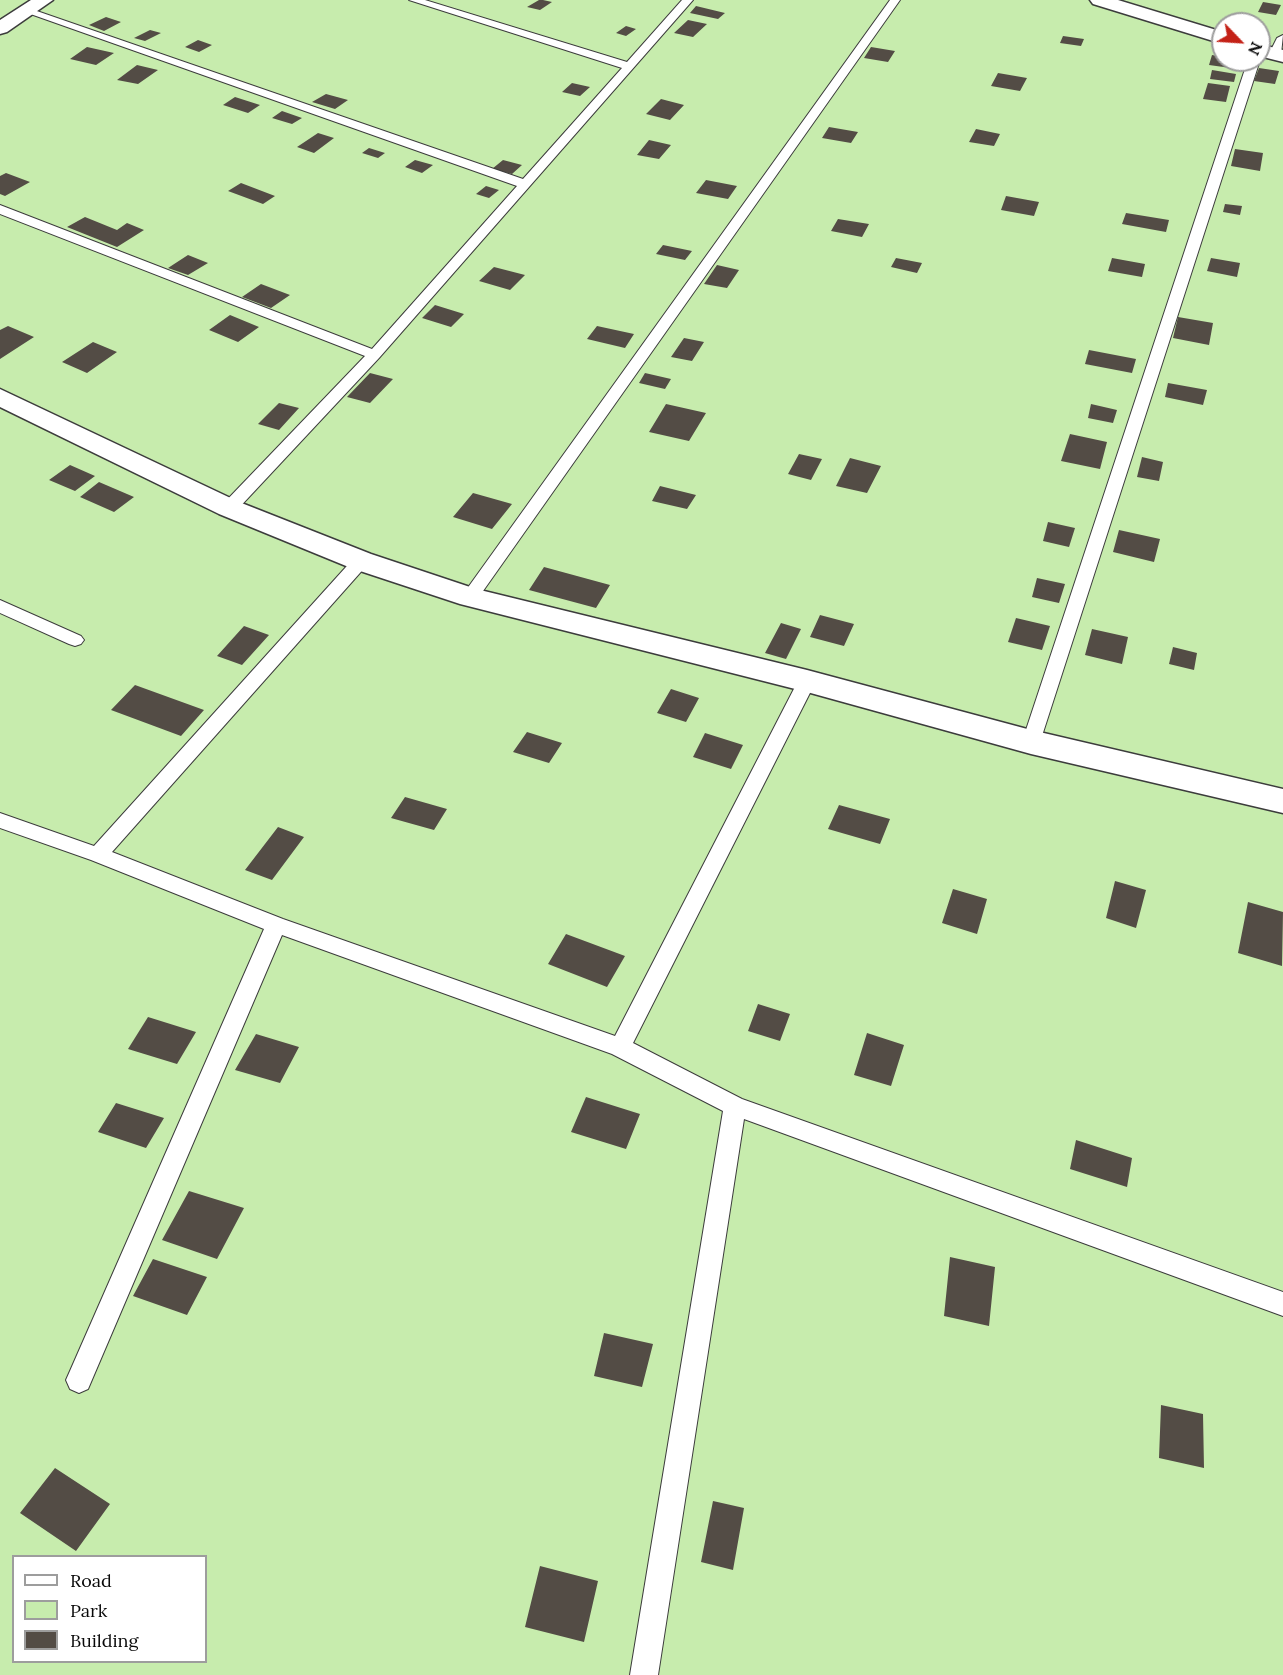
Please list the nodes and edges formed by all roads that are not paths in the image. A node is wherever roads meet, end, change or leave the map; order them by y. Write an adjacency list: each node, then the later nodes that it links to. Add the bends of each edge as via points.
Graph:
1 (44, 0): 6 (street)
2 (414, 0): 9 (lane)
3 (688, 0): 9 (lane)
4 (895, 0): 17 (lane)
5 (1099, 0): 8 (street)
6 (27, 11): 7 (street); 11 (lane)
7 (1, 26)
8 (1211, 34)
9 (629, 66): 11 (lane)
10 (1250, 72): 21 (lane)
11 (524, 184): 13 (lane)
12 (0, 208): 13 (lane)
13 (374, 356): 15 (lane)
14 (0, 397): 15 (street)
15 (229, 507): 16 (street)
16 (361, 561): 17 (street); 24 (lane)
17 (470, 597): 20 (street)
18 (0, 606): 19 (lane)
19 (75, 640)
20 (807, 681): 21 (street); 26 (lane)
21 (1031, 742): 22 (street)
22 (1283, 801)
23 (0, 820): 24 (lane)
24 (98, 855): 25 (lane)
25 (276, 926): 26 (lane); 29 (lane)
26 (620, 1047): 27 (lane)
27 (735, 1106): 28 (lane); 30 (lane)
28 (1283, 1304)
29 (79, 1380)
30 (644, 1675)

